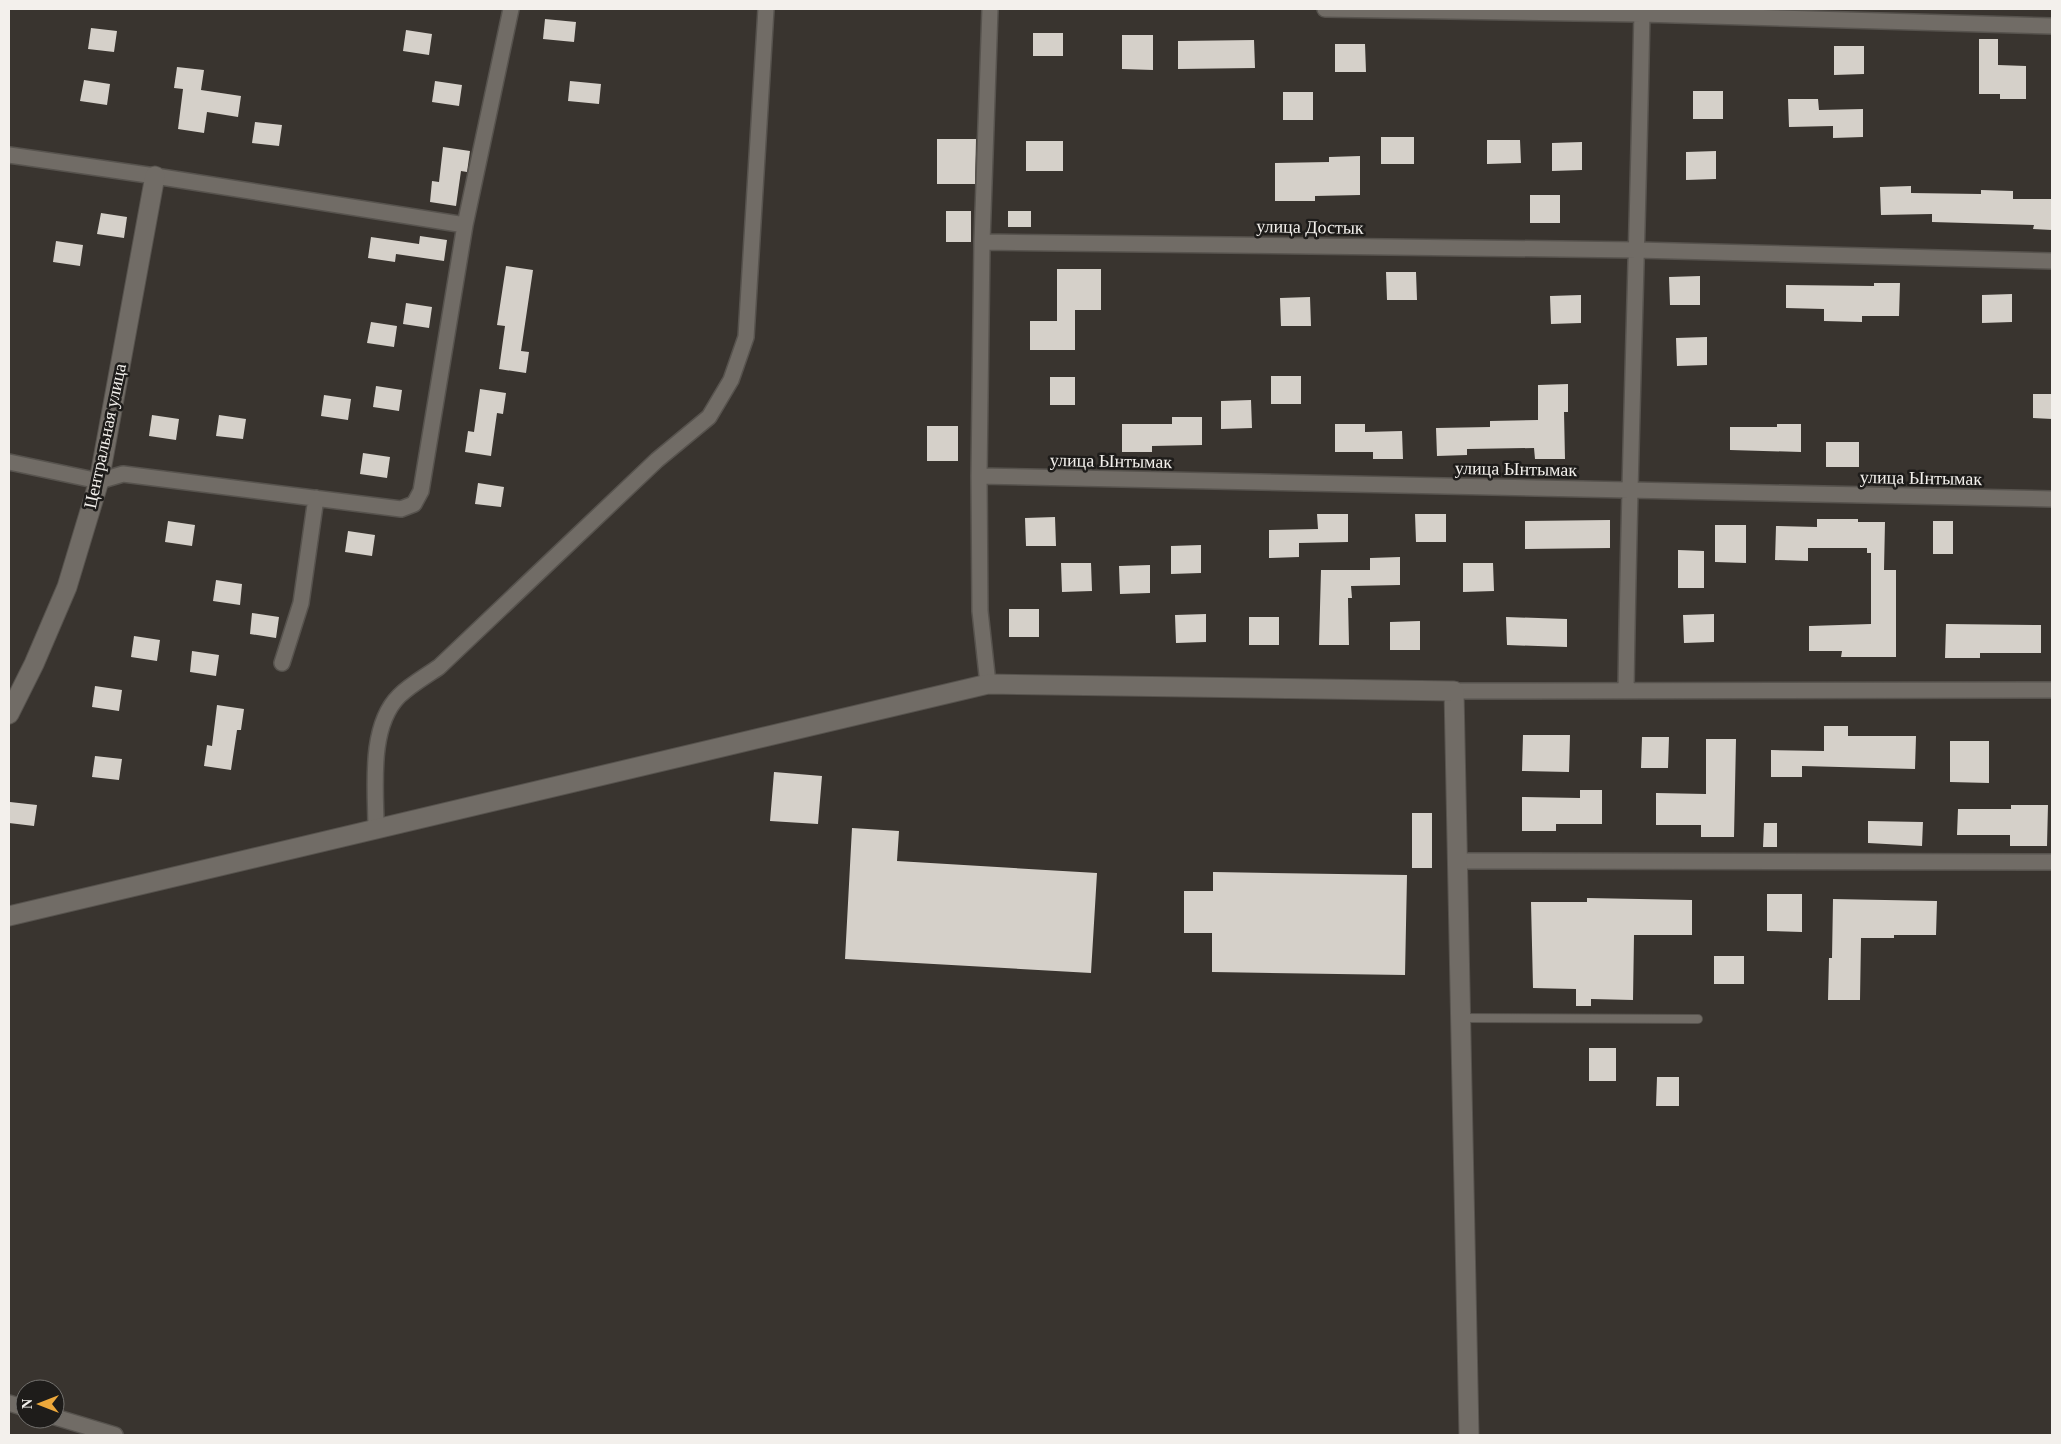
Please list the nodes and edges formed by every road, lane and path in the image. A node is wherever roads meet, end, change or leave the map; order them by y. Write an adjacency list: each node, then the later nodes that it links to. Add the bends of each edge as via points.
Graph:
1 (511, 9): 9 (street)
2 (766, 9): 25 (street, via 746,337 731,380 709,418 657,460 439,667 399,696 385,718 377,752)
3 (990, 9): 10 (street)
4 (1325, 9): 5 (street)
5 (1642, 11): 6 (street); 11 (street)
6 (2052, 26)
7 (9, 155): 8 (street)
8 (154, 176): 9 (street); 15 (street, Центральная улица)
9 (465, 226): 17 (street, via 421,491 414,504 401,509)
10 (982, 242): 11 (street, улица Достык); 14 (street)
11 (1637, 250): 12 (street, улица Достык); 16 (street)
12 (2052, 261)
13 (9, 462): 15 (street)
14 (979, 476): 16 (street, улица Ынтымак); 20 (street, via 980,611)
15 (99, 481): 17 (street, via 123,474); 24 (street, Центральная улица, via 67,587)
16 (1628, 490): 18 (street, улица Ынтымак); 23 (street)
17 (316, 498): 19 (street, via 301,603)
18 (2052, 499)
19 (282, 663)
20 (988, 684): 22 (street); 25 (street)
21 (2052, 690): 23 (street)
22 (1454, 691): 23 (street); 26 (street)
23 (1626, 691)
24 (9, 714)
25 (376, 829): 28 (street)
26 (1458, 861): 27 (street); 29 (street)
27 (2052, 862)
28 (9, 916)
29 (1460, 1018): 30 (lane); 33 (street)
30 (1698, 1019)
31 (65, 1420): 32 (street)
32 (115, 1435)
33 (1469, 1435)

